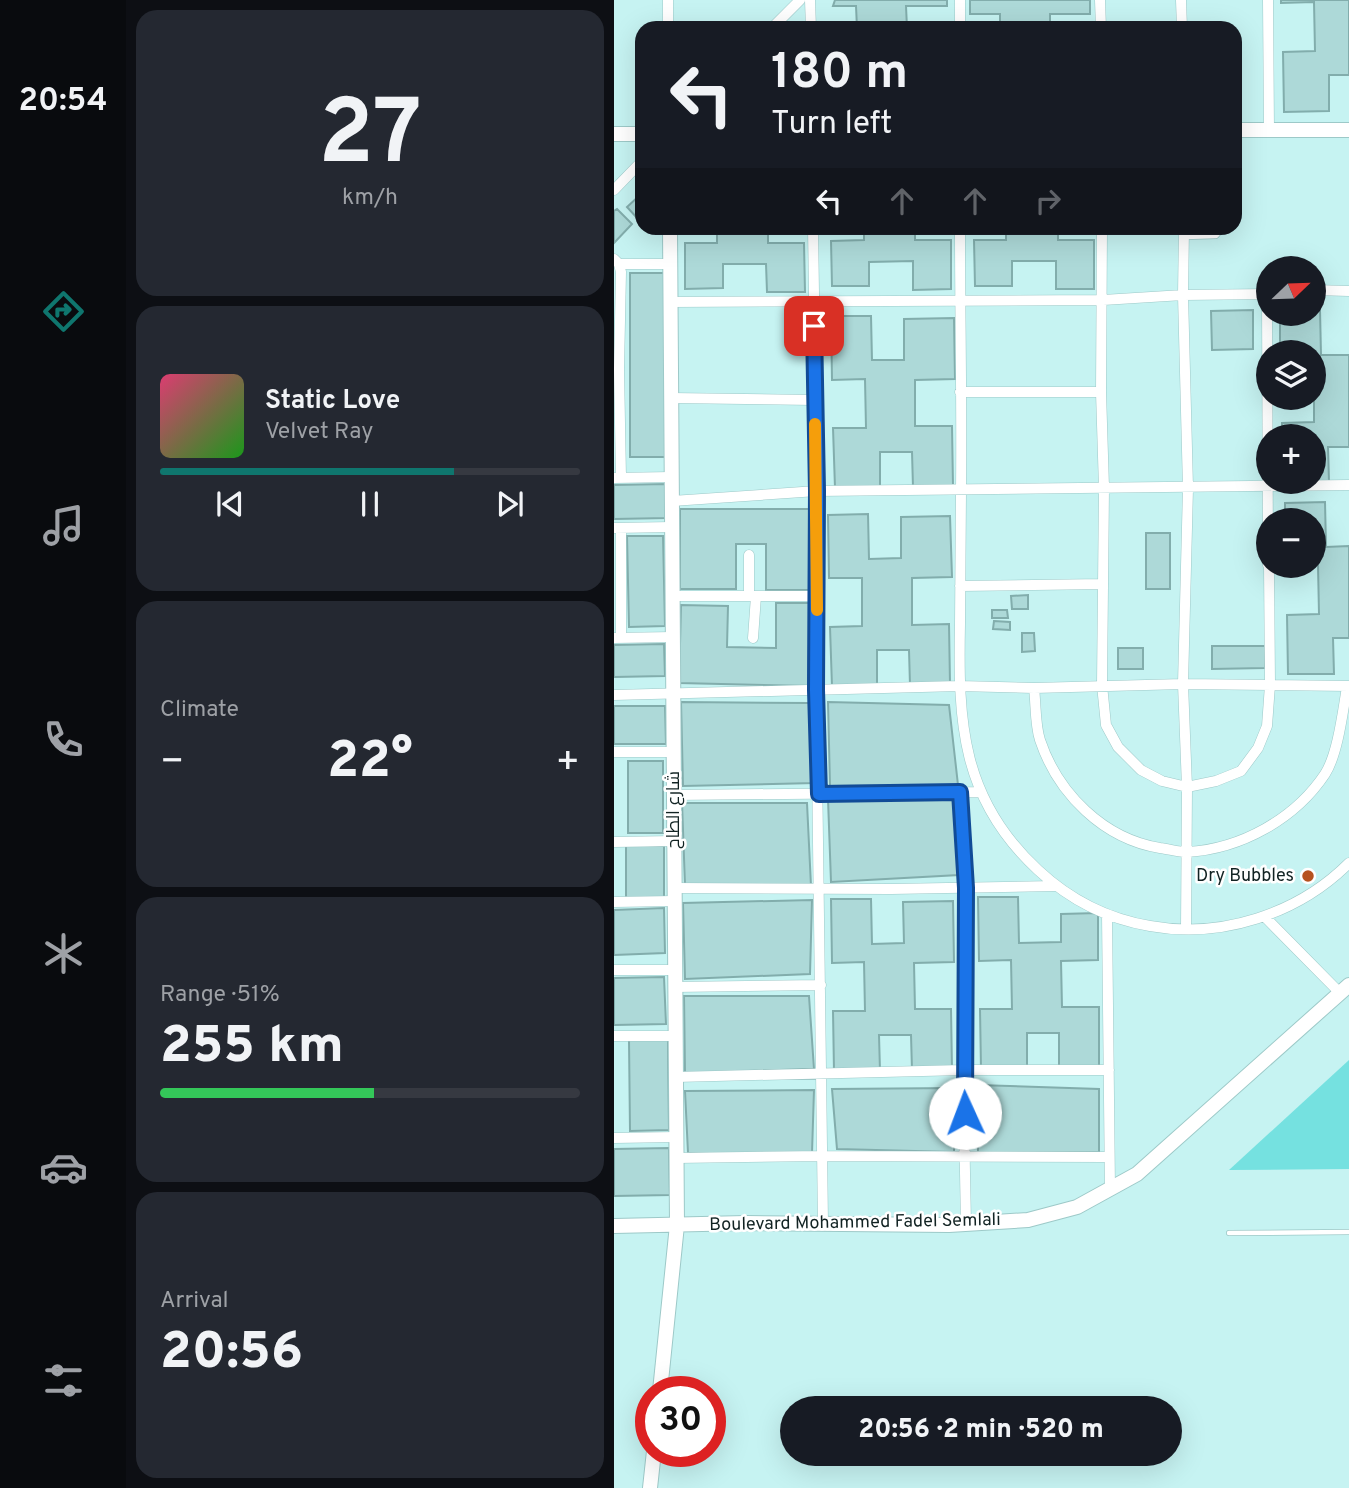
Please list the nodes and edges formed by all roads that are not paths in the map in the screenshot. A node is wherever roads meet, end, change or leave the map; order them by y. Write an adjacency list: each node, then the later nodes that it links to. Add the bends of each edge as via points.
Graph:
1 (668, 0): 8 (street)
2 (800, 0): 9 (street)
3 (810, 0): 10 (street)
4 (960, 0): 11 (street)
5 (1100, 0): 12 (street)
6 (1181, 0): 13 (street)
7 (1268, 0): 15 (street)
8 (668, 21)
9 (779, 21)
10 (811, 21)
11 (960, 21)
12 (1101, 21)
13 (1182, 21)
14 (1242, 130): 15 (street)
15 (1269, 130): 16 (street)
16 (1349, 130)
17 (614, 134): 18 (street)
18 (635, 134)
19 (635, 168): 20 (street)
20 (614, 190)
21 (670, 235): 27 (street, شارع الطاح)
22 (813, 235): 35 (street)
23 (960, 235): 33 (street)
24 (1102, 235): 32 (street)
25 (1184, 235): 31 (street)
26 (616, 262): 27 (street); 36 (street, via 621,271)
27 (670, 264): 34 (street, شارع الطاح)
28 (1326, 290): 29 (street)
29 (1349, 291)
30 (1256, 294): 31 (street)
31 (1183, 295): 32 (street); 51 (street)
32 (1103, 300): 33 (street); 40 (street)
33 (960, 301): 35 (street); 39 (street)
34 (670, 302): 35 (street); 41 (street, شارع الطاح)
35 (813, 302): 42 (street)
36 (617, 319): 38 (street)
37 (1268, 326): 43 (street)
38 (617, 369): 44 (street)
39 (960, 392): 40 (street); 52 (street)
40 (1101, 392): 50 (street)
41 (671, 398): 42 (street); 45 (street, شارع الطاح)
42 (814, 400): 53 (street)
43 (1267, 424)
44 (617, 425): 46 (street)
45 (671, 477): 46 (street); 54 (street, شارع الطاح)
46 (618, 478)
47 (1256, 485): 51 (street)
48 (1326, 485): 49 (street)
49 (1349, 485)
50 (1104, 488): 51 (street); 52 (street); 59 (street)
51 (1188, 488): 68 (street)
52 (962, 489): 53 (street); 60 (street)
53 (817, 491): 54 (street); 64 (street)
54 (672, 501): 55 (street, شارع الطاح)
55 (672, 527): 56 (street); 62 (street, شارع الطاح)
56 (618, 528): 61 (street)
57 (749, 555): 63 (street)
58 (1268, 578): 70 (street)
59 (1103, 583): 60 (street); 69 (street)
60 (960, 586): 71 (street)
61 (618, 589): 66 (street)
62 (672, 596): 63 (street); 65 (street, شارع الطاح)
63 (753, 596): 64 (street); 67 (street)
64 (817, 596): 74 (street)
65 (672, 637): 66 (street); 75 (street, شارع الطاح)
66 (618, 638)
67 (753, 638)
68 (1183, 684): 69 (street); 70 (street); 79 (street)
69 (1102, 685): 73 (street); 79 (street, via 1106,725 1118,747 1141,770)
70 (1270, 685): 72 (street); 79 (street, via 1267,726 1241,771)
71 (959, 686): 73 (street); 74 (street); 81 (street, via 965,742)
72 (1348, 687): 86 (street, via 1327,772 1300,803 1267,830)
73 (1034, 688): 86 (street, via 1039,739 1063,786 1097,822 1119,835 1142,845)
74 (816, 690): 75 (street); 82 (street)
75 (673, 694): 76 (street); 78 (street, شارع الطاح)
76 (614, 695)
77 (614, 752): 78 (street)
78 (673, 752): 83 (street, شارع الطاح)
79 (1187, 787): 86 (street)
80 (960, 792): 81 (street); 82 (street); 89 (street)
81 (980, 792): 88 (street, via 1019,852)
82 (819, 794): 83 (street); 90 (street)
83 (674, 795): 84 (street, شارع الطاح)
84 (674, 841): 85 (street); 91 (street, شارع الطاح)
85 (614, 842)
86 (1186, 852): 95 (street)
87 (1349, 863): 94 (street, via 1302,900)
88 (1055, 886): 89 (street); 93 (street)
89 (966, 888): 90 (street); 103 (street)
90 (820, 889): 91 (street); 98 (street)
91 (674, 895): 92 (street); 97 (street, شارع الطاح)
92 (614, 902)
93 (1107, 914): 95 (street, via 1146,925); 104 (street)
94 (1265, 917): 95 (street, via 1226,927); 100 (street)
95 (1186, 929)
96 (614, 970): 97 (street)
97 (675, 970): 99 (street, شارع الطاح)
98 (821, 985): 99 (street); 105 (street)
99 (675, 987): 102 (street, شارع الطاح)
100 (1345, 989): 113 (street, Boulevard Mohammed Fadel Semlali, via 1137,1174)
101 (614, 1036): 102 (street)
102 (675, 1036): 106 (street, شارع الطاح)
103 (963, 1070): 104 (street); 105 (street); 110 (street)
104 (1109, 1070): 111 (street)
105 (821, 1073): 106 (street); 109 (street)
106 (676, 1077): 107 (street, شارع الطاح)
107 (676, 1137): 108 (street); 112 (street, شارع الطاح)
108 (614, 1138)
109 (823, 1156): 110 (street); 112 (street); 114 (street)
110 (966, 1156): 111 (street); 115 (street)
111 (1109, 1157): 113 (street)
112 (676, 1158): 116 (street, شارع الطاح)
113 (1110, 1190): 115 (street, Boulevard Mohammed Fadel Semlali, via 1077,1207 1028,1220)
114 (823, 1224): 115 (street, Boulevard Mohammed Fadel Semlali); 116 (street, Boulevard Mohammed Fadel Semlali)
115 (966, 1224)
116 (677, 1225): 117 (street, Boulevard Mohammed Fadel Semlali); 120 (street, شارع الطاح)
117 (614, 1226)
118 (1349, 1232): 119 (lane)
119 (1229, 1233)
120 (662, 1376)
121 (652, 1467): 122 (street)
122 (650, 1488)

